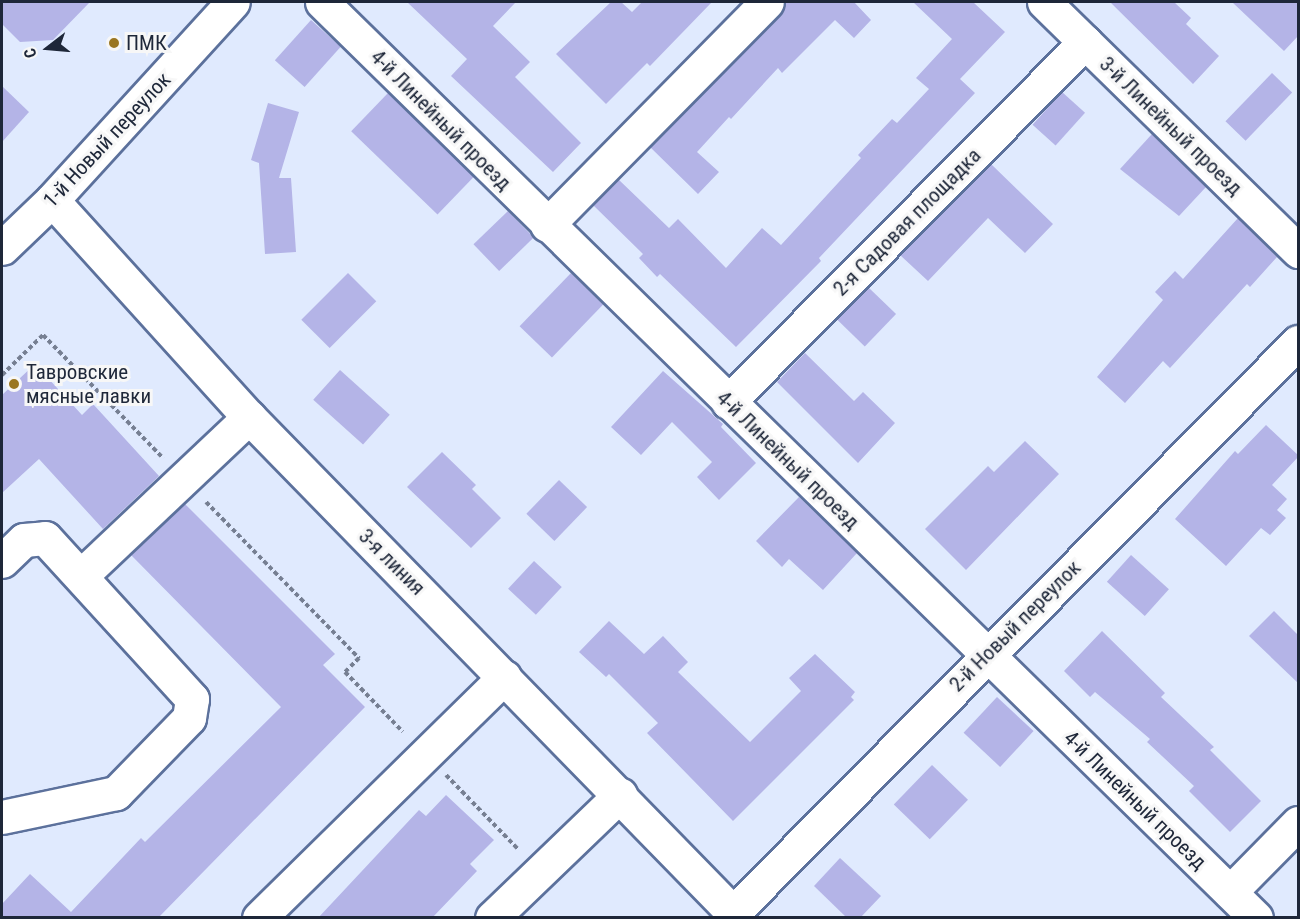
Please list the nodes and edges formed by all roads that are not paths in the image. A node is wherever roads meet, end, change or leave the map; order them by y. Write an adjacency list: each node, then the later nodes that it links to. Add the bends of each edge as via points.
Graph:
1 (322, 2): 7 (street, 4-й Линейный проезд)
2 (767, 2): 7 (street)
3 (1044, 2): 5 (street, 3-й Линейный проезд)
4 (216, 9): 6 (street, 1-й Новый переулок)
5 (1085, 42): 9 (street, 3-й Линейный проезд); 11 (street, 2-я Cадовая площадка)
6 (52, 200): 8 (street, 1-й Новый переулок); 12 (street, 3-я линия)
7 (547, 225): 11 (street, 4-й Линейный проезд)
8 (2, 248)
9 (1299, 251)
10 (1299, 342): 15 (street, 2-й Новый переулок)
11 (728, 402): 15 (street, 4-й Линейный проезд)
12 (249, 417): 14 (street); 16 (street, 3-я линия)
13 (2, 561): 14 (street, via 24,540 45,538)
14 (82, 574): 18 (street, via 192,699 189,718 116,793)
15 (987, 654): 20 (street, 4-й Линейный проезд); 21 (street, 2-й Новый переулок)
16 (504, 677): 17 (street, 3-я линия); 22 (street)
17 (620, 795): 21 (street, 3-я линия); 23 (street)
18 (2, 817)
19 (1299, 824): 20 (street)
20 (1230, 892): 24 (street, 4-й Линейный проезд)
21 (736, 915)
22 (259, 918)
23 (492, 918)
24 (1256, 918)

